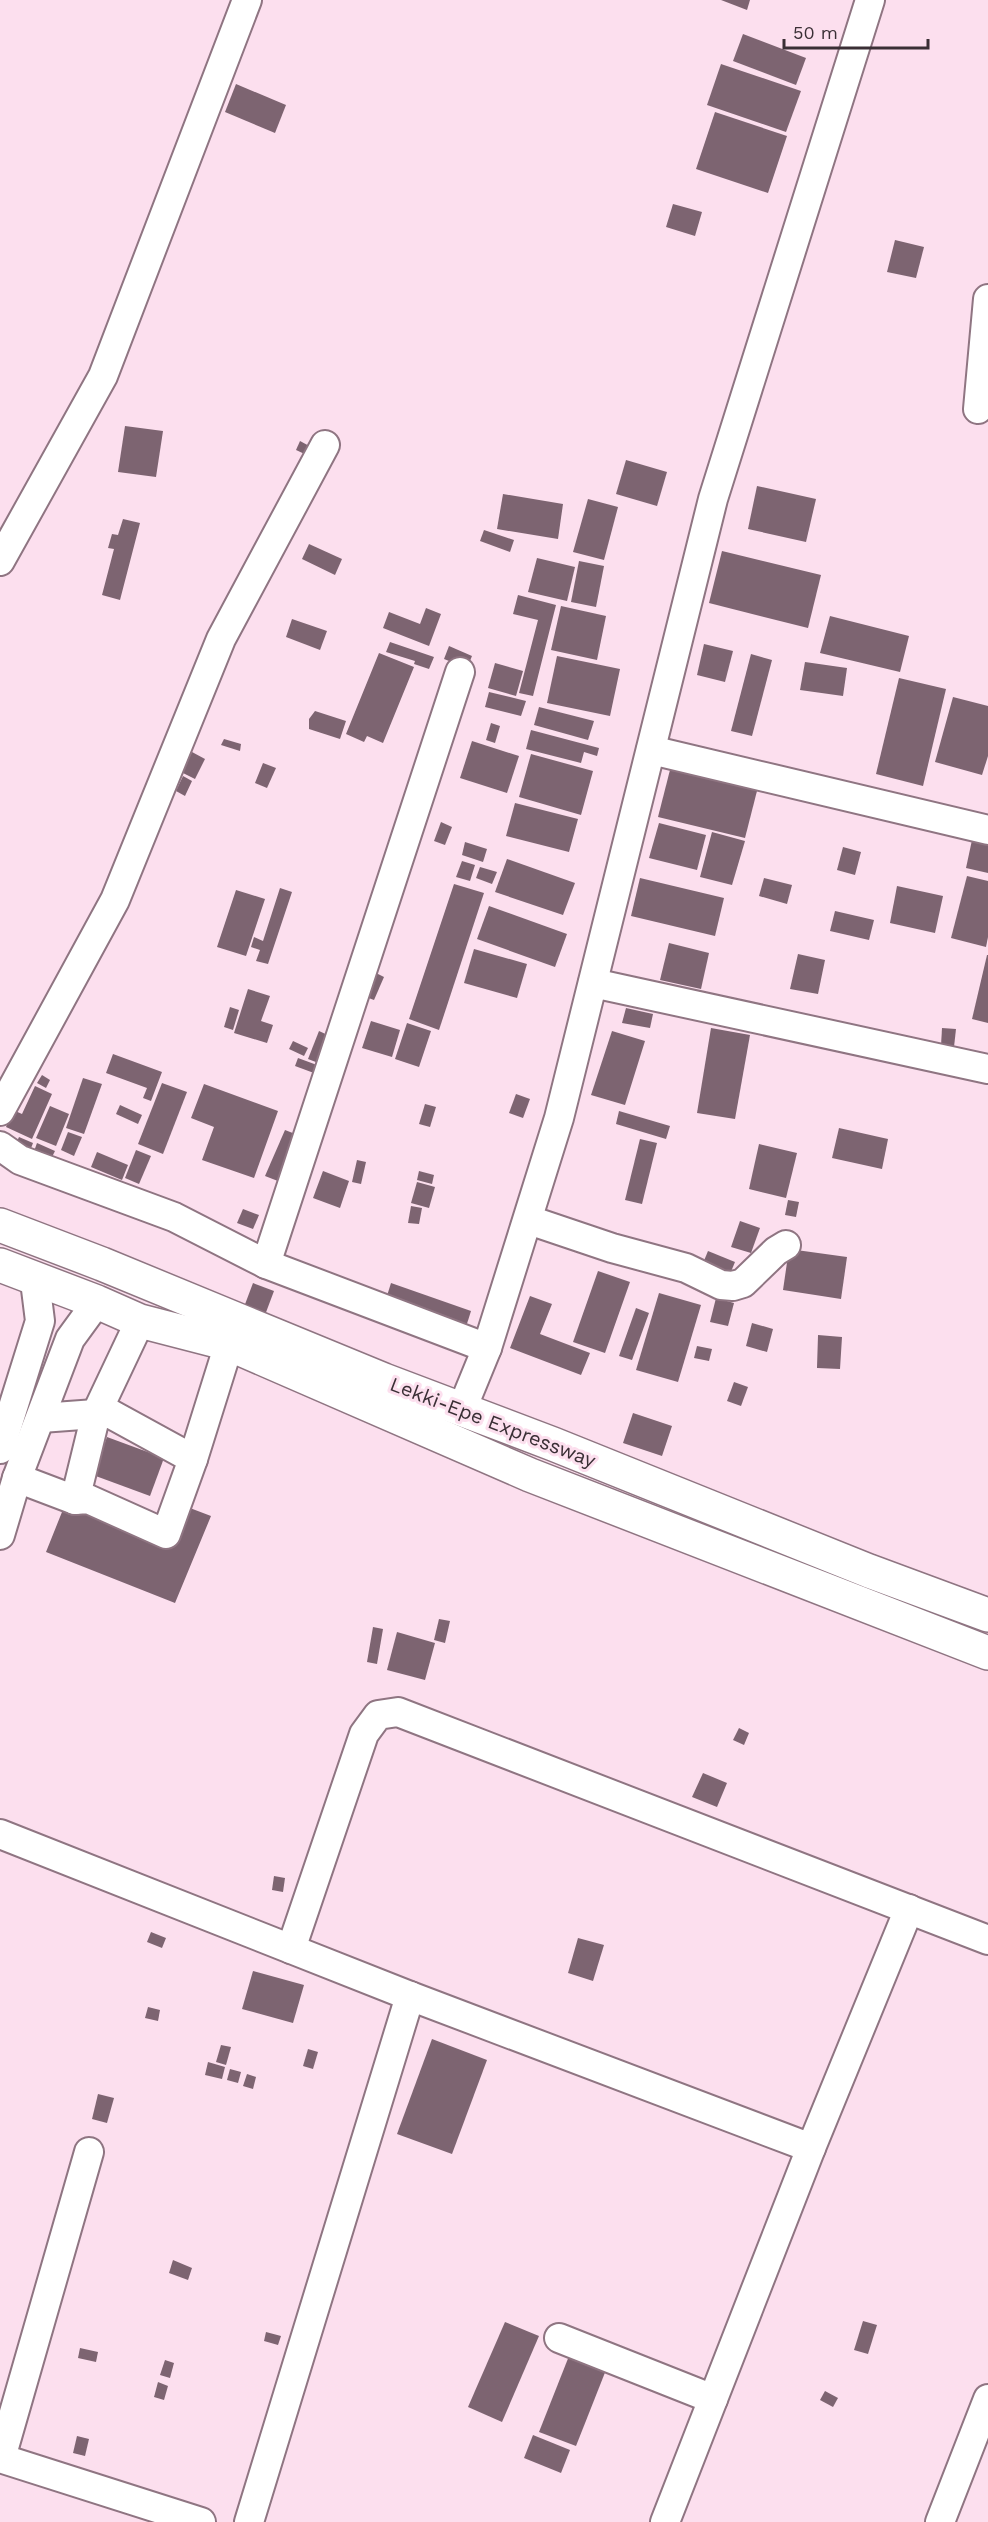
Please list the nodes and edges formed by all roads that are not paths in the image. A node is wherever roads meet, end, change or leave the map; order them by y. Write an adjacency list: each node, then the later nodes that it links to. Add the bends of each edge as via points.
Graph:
1 (247, 0): 6 (street, via 103,376)
2 (870, 0): 8 (street, via 713,499)
3 (988, 299): 4 (street)
4 (978, 409)
5 (325, 446): 12 (street, via 221,639 115,900)
6 (0, 561)
7 (460, 672): 17 (street)
8 (651, 750): 9 (street); 10 (street)
9 (988, 830)
10 (593, 982): 11 (street); 14 (street)
11 (988, 1069)
12 (0, 1111)
13 (0, 1146): 17 (street, via 20,1160 174,1217)
14 (529, 1220): 16 (street, via 686,1268 721,1285 743,1283); 23 (street)
15 (0, 1224): 24 (highway, Lekki-Epe Expressway)
16 (786, 1245)
17 (266, 1264): 23 (street)
18 (0, 1265): 19 (highway, Lekki-Epe Expressway)
19 (35, 1281): 20 (highway, Lekki-Epe Expressway); 27 (street, via 40,1321)
20 (97, 1302): 21 (highway, Lekki-Epe Expressway); 26 (street, via 70,1339)
21 (140, 1321): 22 (highway, Lekki-Epe Expressway); 25 (street)
22 (229, 1344): 28 (street); 34 (highway, Lekki-Epe Expressway, via 530,1475)
23 (487, 1348): 24 (street)
24 (462, 1409): 32 (highway, Lekki-Epe Expressway)
25 (103, 1413): 26 (street); 28 (street); 30 (street)
26 (40, 1418): 29 (street)
27 (0, 1449)
28 (193, 1460): 30 (street, via 166,1534)
29 (17, 1478): 30 (street); 31 (street)
30 (82, 1500)
31 (0, 1535)
32 (924, 1591): 33 (highway, Lekki-Epe Expressway); 34 (highway)
33 (988, 1615)
34 (912, 1622): 35 (highway, Lekki-Epe Expressway)
35 (988, 1653)
36 (0, 1834): 39 (street)
37 (909, 1909): 38 (street); 39 (street, via 399,1712 378,1715 364,1734); 41 (street)
38 (988, 1940)
39 (291, 1949): 40 (street)
40 (410, 1996): 41 (street); 48 (street)
41 (811, 2148): 44 (street)
42 (89, 2152): 46 (street)
43 (559, 2338): 44 (street)
44 (713, 2398): 49 (street)
45 (988, 2399): 50 (street)
46 (1, 2458): 47 (street)
47 (201, 2522)
48 (249, 2522)
49 (665, 2522)
50 (940, 2522)

